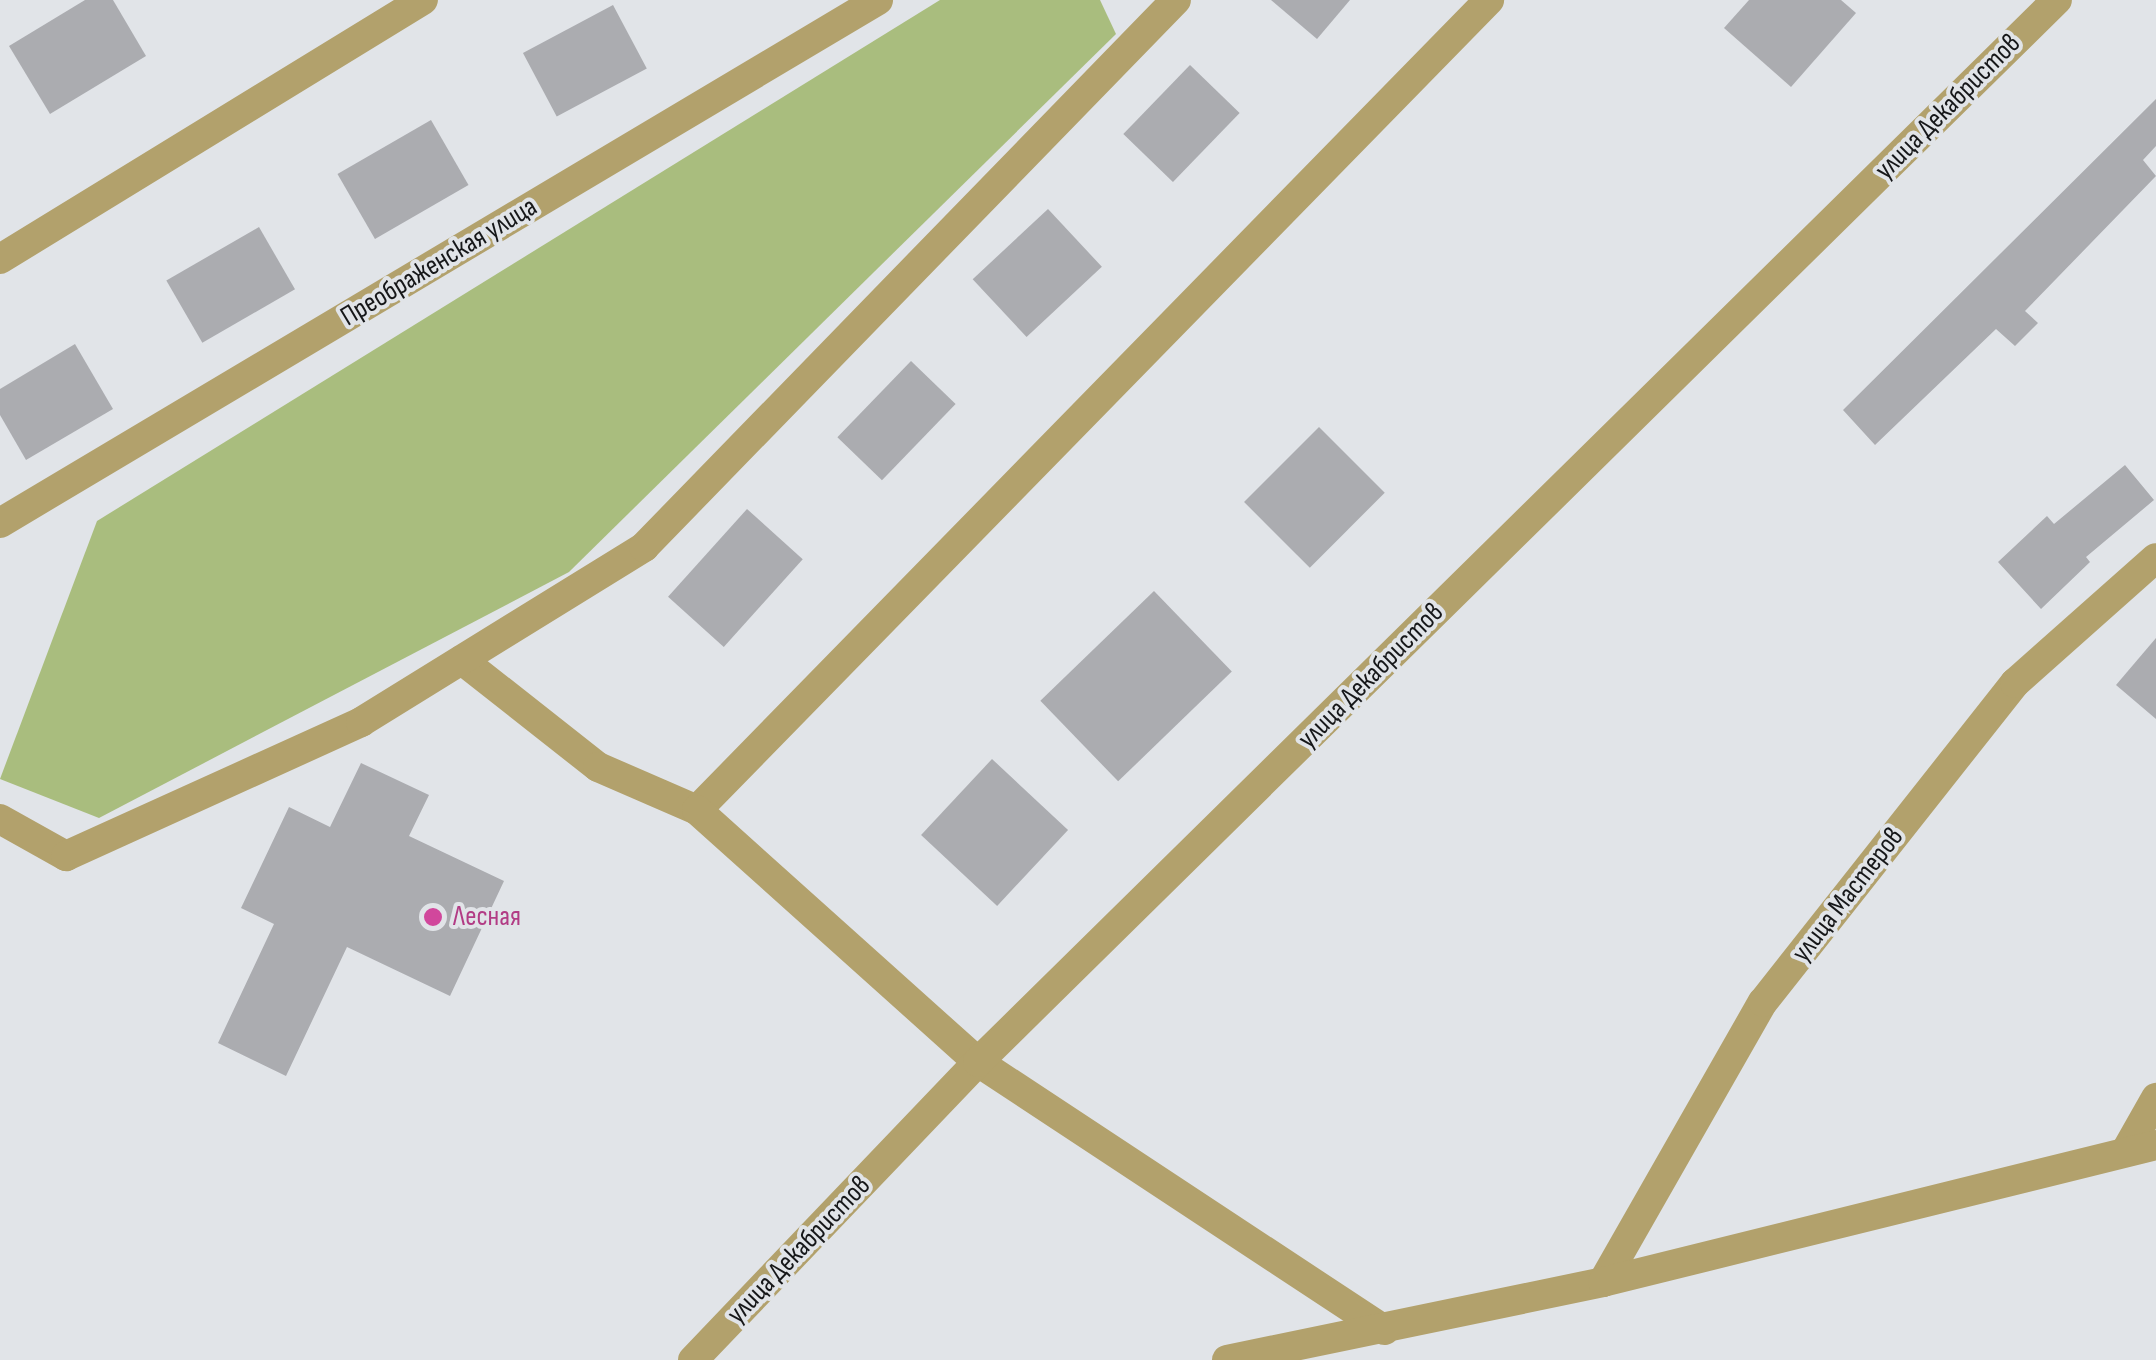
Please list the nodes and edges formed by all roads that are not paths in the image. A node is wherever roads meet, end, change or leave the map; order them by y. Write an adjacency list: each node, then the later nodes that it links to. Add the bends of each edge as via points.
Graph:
1 (423, 0): 6 (street)
2 (878, 0): 7 (street, Преображенская улица)
3 (1176, 0): 9 (street, via 644,547)
4 (1489, 0): 10 (street)
5 (2056, 0): 12 (street, улица Декабристов)
6 (0, 259)
7 (0, 523)
8 (2156, 558): 16 (street, улица Мастеров, via 2015,683 1763,1002)
9 (462, 660): 10 (street, via 598,767); 11 (street, via 361,722 66,856)
10 (697, 810): 12 (street)
11 (0, 819)
12 (978, 1062): 17 (street); 18 (street, улица Декабристов)
13 (2156, 1098): 15 (street)
14 (2156, 1145): 15 (street)
15 (2126, 1151): 16 (street)
16 (1603, 1282): 17 (street)
17 (1385, 1330): 19 (street)
18 (693, 1360)
19 (1227, 1360)

